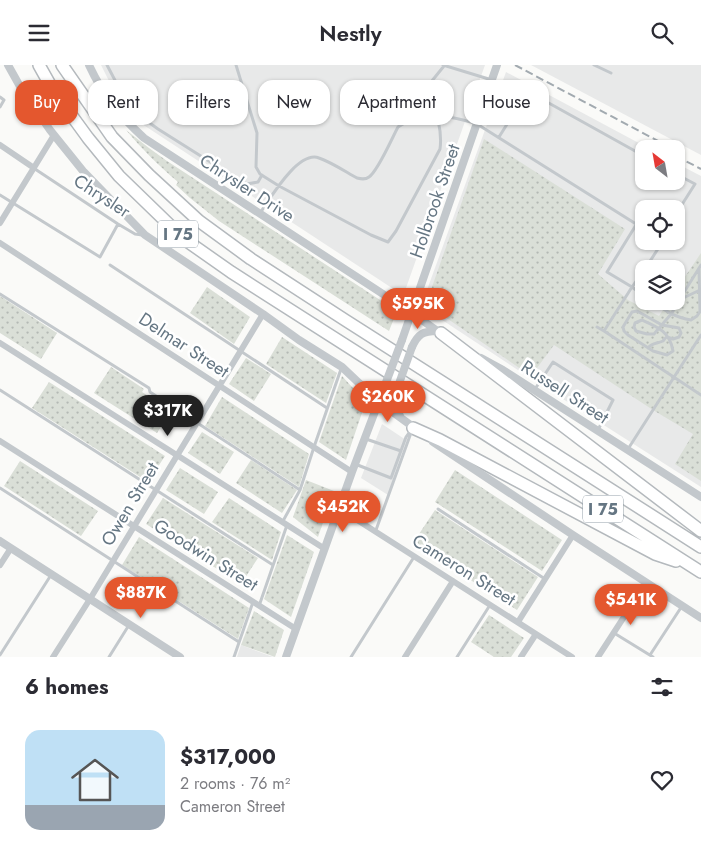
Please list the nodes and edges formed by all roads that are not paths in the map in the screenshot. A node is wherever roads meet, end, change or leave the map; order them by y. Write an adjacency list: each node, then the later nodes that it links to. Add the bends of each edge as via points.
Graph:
1 (8, 65): 20 (street)
2 (39, 65): 101 (highway, I 75, via 53,90 119,176 184,239)
3 (62, 65): 94 (highway, I 75, via 112,137 199,221 305,295)
4 (89, 65): 31 (street, Chrysler Drive, via 108,99 144,138)
5 (107, 65): 25 (lane, via 133,108 158,129 242,182 258,182)
6 (236, 65): 25 (lane, via 257,133 256,167)
7 (443, 65): 11 (lane); 12 (lane)
8 (497, 65): 13 (street, Holbrook Street)
9 (594, 65): 10 (lane)
10 (611, 73)
11 (432, 80)
12 (489, 80)
13 (492, 80)
14 (0, 97): 15 (lane, via 4,100)
15 (0, 107)
16 (401, 125): 27 (lane, via 369,177 357,178 313,157 297,165)
17 (439, 125): 27 (lane, via 440,149 388,242)
18 (477, 125): 50 (street, Holbrook Street)
19 (479, 125): 21 (lane)
20 (54, 135): 24 (street); 36 (street, via 104,195)
21 (499, 137): 23 (lane, via 509,121 500,114 511,82); 34 (lane)
22 (0, 145): 24 (street)
23 (635, 151)
24 (37, 170): 30 (street); 33 (lane, Chrysler)
25 (262, 175): 27 (lane)
26 (685, 179): 29 (lane, via 695,184)
27 (279, 186): 31 (lane)
28 (0, 195): 30 (lane)
29 (685, 200)
30 (12, 203): 32 (street); 33 (lane, via 100,257)
31 (260, 214): 50 (street, Chrysler Drive)
32 (0, 223)
33 (118, 224): 36 (lane, Chrysler)
34 (635, 224)
35 (635, 227): 41 (lane, via 607,272)
36 (151, 240): 52 (street)
37 (0, 243): 64 (street, Delmar Street)
38 (110, 265): 61 (lane)
39 (700, 266): 43 (lane); 44 (lane)
40 (635, 282): 41 (lane)
41 (632, 287): 42 (lane); 55 (lane)
42 (635, 289)
43 (700, 290): 46 (lane); 49 (lane)
44 (685, 291)
45 (0, 294): 71 (lane, via 149,388 150,392)
46 (685, 297)
47 (664, 310): 51 (lane)
48 (674, 310): 51 (lane)
49 (700, 310): 51 (lane, via 691,320 680,319)
50 (412, 313): 56 (street, Russell Street); 68 (street, Holbrook Street, bridge)
51 (672, 313): 53 (lane)
52 (264, 314): 61 (street, Owen Street); 62 (street)
53 (661, 326): 53 (lane, via 654,334 636,331 634,327 635,323 642,321); 58 (lane); 58 (lane, via 679,328 679,337); 60 (lane, via 638,311 632,312 623,327 628,335)
54 (597, 327): 55 (lane)
55 (604, 331): 63 (lane)
56 (439, 332): 66 (street, Russell Street); 70 (street, bridge, via 427,331 415,340 394,403); 91 (highway)
57 (701, 335): 63 (lane)
58 (667, 337): 60 (lane); 60 (lane, via 673,351 667,355)
59 (0, 343): 79 (street)
60 (648, 348)
61 (241, 351): 64 (street, Owen Street); 69 (lane)
62 (342, 367): 68 (street); 69 (lane)
63 (674, 378): 67 (lane); 77 (lane)
64 (220, 386): 71 (street, Owen Street); 76 (street, Delmar Street)
65 (0, 390): 83 (lane)
66 (534, 390): 73 (street, Russell Street); 73 (lane, via 553,362 614,400)
67 (701, 395)
68 (379, 402): 70 (street); 74 (street, Holbrook Street)
69 (327, 408): 76 (lane)
70 (401, 419): 72 (street)
71 (197, 423): 79 (street, Owen Street); 84 (lane)
72 (411, 427): 78 (lane); 90 (lane); 92 (street); 101 (highway, via 655,554)
73 (597, 430): 77 (street, Russell Street)
74 (365, 439): 78 (lane); 80 (street, Holbrook Street)
75 (0, 441): 89 (street, Goodwin Street)
76 (314, 447): 81 (street, Delmar Street); 84 (lane)
77 (627, 450): 85 (street, Russell Street)
78 (401, 451): 80 (lane, via 391,478)
79 (178, 455): 83 (street, Owen Street); 88 (street)
80 (356, 464): 81 (street, Holbrook Street)
81 (352, 472): 86 (street, Holbrook Street)
82 (0, 488): 98 (lane)
83 (156, 490): 89 (street, Owen Street); 100 (lane)
84 (300, 490): 88 (lane)
85 (700, 493)
86 (340, 509): 90 (street, Cameron Street); 96 (street, Holbrook Street)
87 (438, 509): 103 (lane)
88 (285, 523): 96 (street); 100 (lane)
89 (134, 527): 98 (street, Owen Street); 107 (street, Goodwin Street)
90 (376, 531): 97 (street, Cameron Street)
91 (701, 531)
92 (573, 535): 103 (street); 105 (street)
93 (0, 541): 95 (street)
94 (701, 547)
95 (11, 548): 99 (street); 102 (street)
96 (325, 549): 114 (street, Holbrook Street)
97 (415, 556): 104 (street, Cameron Street); 126 (lane)
98 (113, 561): 106 (street, Owen Street); 117 (lane)
99 (0, 565)
100 (273, 565): 109 (lane)
101 (698, 570)
102 (52, 575): 106 (street); 119 (lane)
103 (545, 579): 112 (street)
104 (453, 581): 108 (street, Cameron Street); 127 (street)
105 (646, 583): 110 (street); 115 (street)
106 (90, 599): 113 (street); 121 (street, Owen Street)
107 (253, 602): 109 (street, Goodwin Street); 117 (lane)
108 (490, 604): 112 (street, Cameron Street); 128 (lane)
109 (259, 606): 114 (street, Goodwin Street)
110 (682, 606): 111 (street); 120 (lane)
111 (701, 618)
112 (518, 622): 116 (street, Cameron Street)
113 (130, 625): 118 (street); 122 (lane)
114 (296, 629): 125 (street, Holbrook Street)
115 (614, 633): 120 (lane); 131 (street)
116 (536, 634): 129 (street); 130 (street, Cameron Street)
117 (239, 642): 124 (lane)
118 (169, 654): 123 (street)
119 (0, 655)
120 (652, 656)
121 (53, 657)
122 (109, 657)
123 (180, 657)
124 (234, 657)
125 (286, 657)
126 (351, 657)
127 (405, 657)
128 (457, 657)
129 (521, 657)
130 (572, 657)
131 (598, 657)

